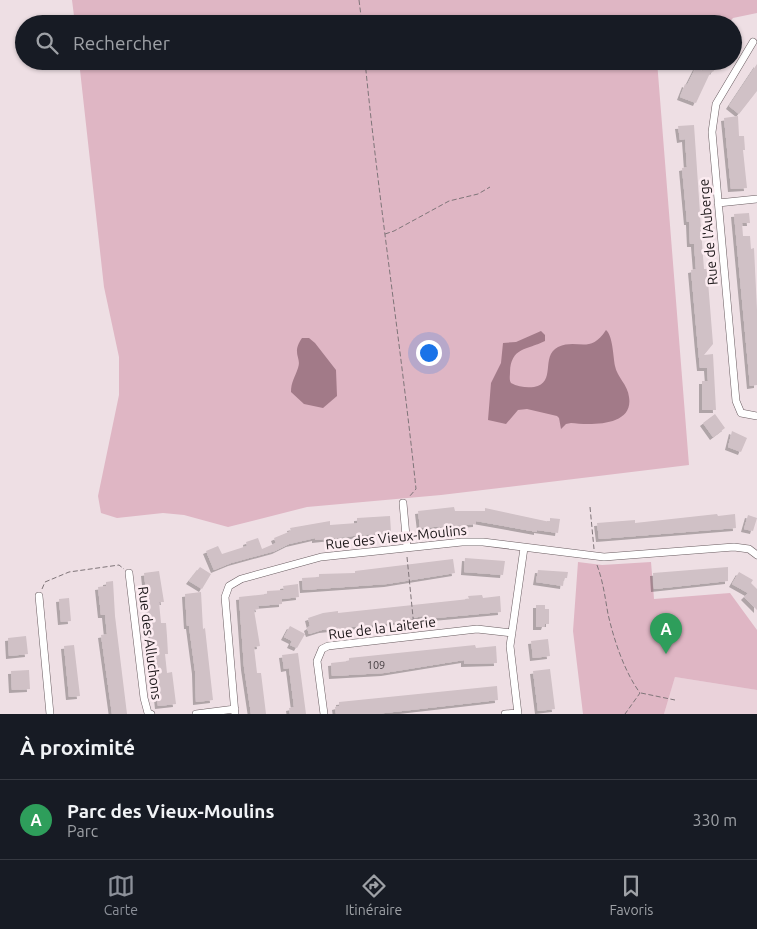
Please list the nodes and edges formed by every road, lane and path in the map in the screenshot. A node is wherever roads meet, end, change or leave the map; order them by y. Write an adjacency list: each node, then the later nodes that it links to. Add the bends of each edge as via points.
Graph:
1 (359, 0): 2 (path)
2 (361, 15)
3 (753, 42): 4 (street, Rue de l'Auberge)
4 (742, 60)
5 (366, 70): 10 (path)
6 (736, 70): 9 (street, Rue de l'Auberge, via 714,112 712,132)
7 (490, 187): 10 (path, via 478,194 449,201)
8 (757, 199): 9 (street)
9 (718, 203): 11 (street, Rue de l'Auberge, via 736,401 742,413)
10 (384, 234): 12 (path, via 401,347 416,489)
11 (757, 416)
12 (404, 503): 14 (street)
13 (590, 507): 17 (path)
14 (408, 547): 15 (street, Rue des Vieux-Moulins, via 473,541); 21 (path); 24 (street, Rue des Vieux-Moulins, via 311,559 241,579 229,586 224,597)
15 (524, 548): 17 (street, Rue des Vieux-Moulins); 20 (street)
16 (757, 555): 17 (street, Rue des Vieux-Moulins, via 749,549 734,547)
17 (596, 557): 22 (path, via 612,630 625,666)
18 (129, 573): 19 (path, via 119,565 69,572 45,582); 27 (street, Rue des Alluchons, via 144,698)
19 (39, 596): 26 (street)
20 (512, 633): 21 (street, Rue de la Laiterie, via 477,630); 25 (street, via 511,665)
21 (415, 636): 29 (street, Rue de la Laiterie, via 322,649 317,660)
22 (640, 693): 23 (path); 31 (path)
23 (675, 700)
24 (235, 712): 28 (street)
25 (518, 713): 30 (street)
26 (50, 714)
27 (151, 714)
28 (196, 714)
29 (324, 714)
30 (505, 714)
31 (625, 714)

